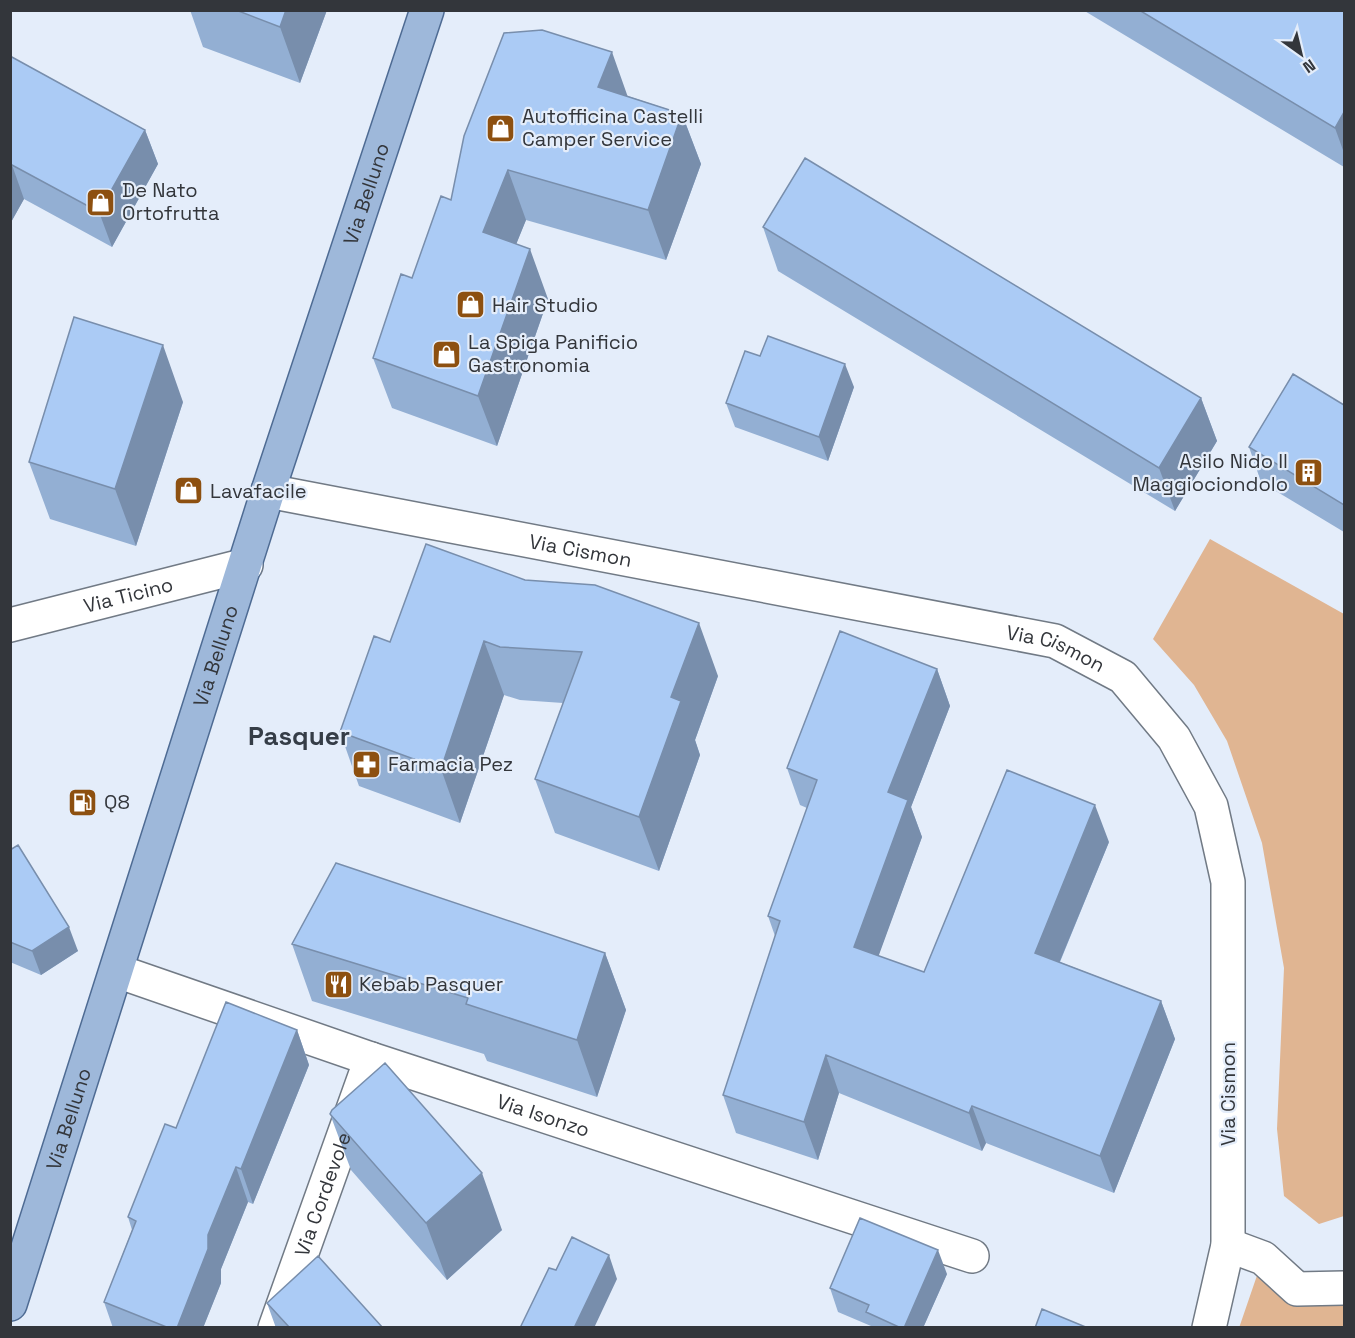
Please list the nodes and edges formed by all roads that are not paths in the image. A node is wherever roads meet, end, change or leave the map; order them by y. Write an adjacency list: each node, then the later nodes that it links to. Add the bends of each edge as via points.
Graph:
1 (427, 10): 2 (main road, Via Belluno)
2 (268, 491): 3 (main road, Via Belluno); 7 (street, Via Cismon, via 1055,641 1123,677 1174,738 1211,806 1228,882)
3 (246, 565): 4 (street, Via Ticino); 5 (main road, Via Belluno)
4 (10, 625)
5 (117, 971): 6 (street, Via Isonzo); 10 (main road, Via Belluno)
6 (371, 1059): 8 (street, Via Isonzo); 11 (street, Via Cordevole)
7 (1228, 1245): 9 (street, via 1263,1258 1298,1289); 12 (street, Via Cismon)
8 (972, 1256)
9 (1344, 1288)
10 (10, 1304)
11 (275, 1328)
12 (1209, 1328)

